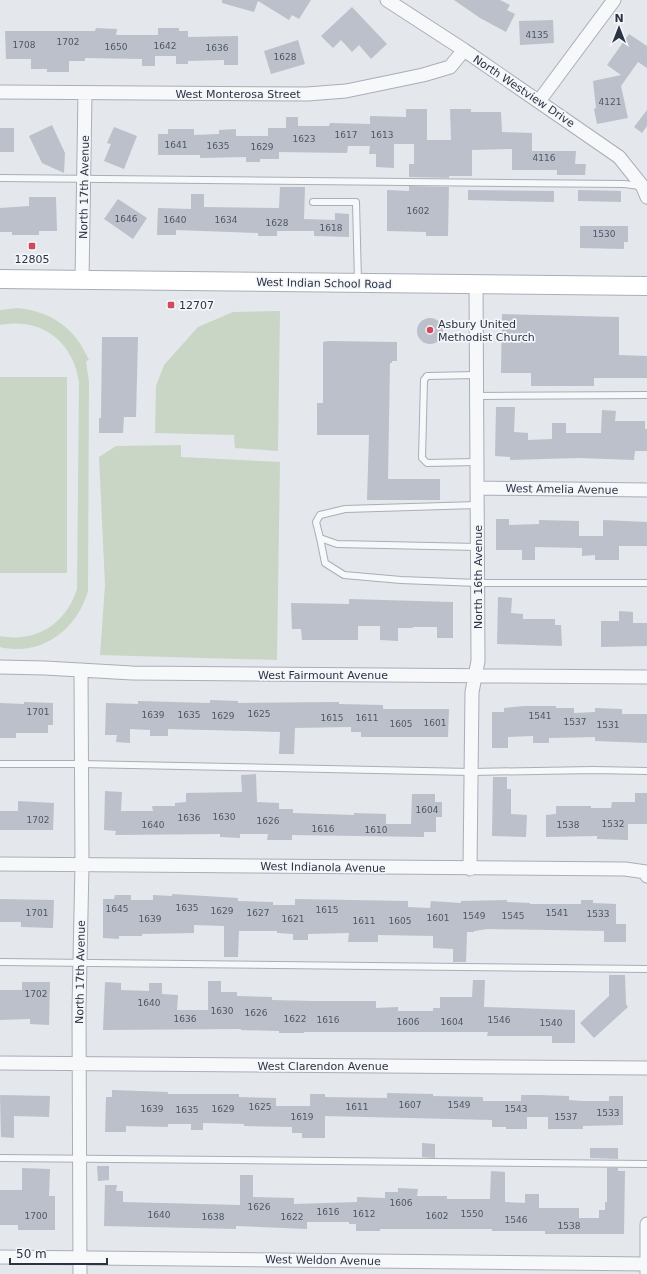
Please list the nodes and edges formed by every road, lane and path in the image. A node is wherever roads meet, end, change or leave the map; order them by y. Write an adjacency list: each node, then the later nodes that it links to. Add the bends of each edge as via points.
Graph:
1 (387, 0): 3 (street, North Westview Drive)
2 (614, 0): 6 (street)
3 (464, 50): 5 (street, West Monterosa Street, via 450,67 346,91 257,95); 6 (street, North Westview Drive)
4 (0, 92): 5 (street, West Monterosa Street)
5 (85, 93): 8 (street, North 17th Avenue)
6 (540, 101): 9 (street, North Westview Drive, via 619,157)
7 (0, 178): 8 (lane)
8 (85, 179): 9 (lane, via 624,184); 12 (street, North 17th Avenue)
9 (646, 190)
10 (313, 202): 13 (lane, via 356,202)
11 (0, 279): 12 (main road, West Indian School Road)
12 (82, 280): 13 (main road, West Indian School Road)
13 (358, 283): 14 (main road, West Indian School Road)
14 (476, 284): 15 (main road, West Indian School Road); 16 (street, North 16th Avenue)
15 (647, 286)
16 (476, 375): 18 (street, North 16th Avenue); 19 (lane, via 426,376 422,458 427,463)
17 (647, 395): 18 (lane)
18 (477, 396): 19 (street, North 16th Avenue)
19 (477, 462): 20 (street, North 16th Avenue)
20 (477, 488): 21 (street, West Amelia Avenue); 22 (street, North 16th Avenue)
21 (647, 490)
22 (477, 505): 23 (lane, via 344,509 320,515 316,522); 24 (street, North 16th Avenue)
23 (320, 538): 24 (lane, via 337,544); 25 (lane, via 325,563 344,575)
24 (478, 547): 25 (street, North 16th Avenue)
25 (478, 583): 26 (lane); 29 (street, North 16th Avenue)
26 (647, 583)
27 (0, 667): 28 (street, West Fairmount Avenue)
28 (81, 670): 29 (street, West Fairmount Avenue, via 132,673); 32 (street, North 17th Avenue)
29 (476, 676): 30 (street, West Fairmount Avenue); 34 (street, North 16th Avenue, via 472,692)
30 (647, 677)
31 (0, 764): 32 (lane)
32 (81, 764): 34 (lane); 36 (street, North 17th Avenue)
33 (647, 771): 34 (lane)
34 (471, 772): 37 (street, North 16th Avenue)
35 (0, 864): 36 (street, West Indianola Avenue)
36 (82, 865): 37 (street, West Indianola Avenue); 40 (street, North 17th Avenue)
37 (470, 869): 38 (street, West Indianola Avenue, via 625,869)
38 (646, 874)
39 (0, 962): 40 (lane)
40 (80, 963): 41 (lane); 43 (street, North 17th Avenue)
41 (647, 969)
42 (0, 1063): 43 (street, West Clarendon Avenue)
43 (80, 1064): 44 (street, West Clarendon Avenue); 46 (street, North 17th Avenue)
44 (647, 1068)
45 (0, 1158): 46 (lane)
46 (79, 1159): 47 (lane); 50 (street, North 17th Avenue)
47 (647, 1164)
48 (647, 1224): 51 (street)
49 (0, 1257): 50 (street, West Weldon Avenue)
50 (80, 1258): 51 (street, West Weldon Avenue); 52 (street, North 17th Avenue)
51 (647, 1264): 53 (street)
52 (80, 1274)
53 (647, 1274)

